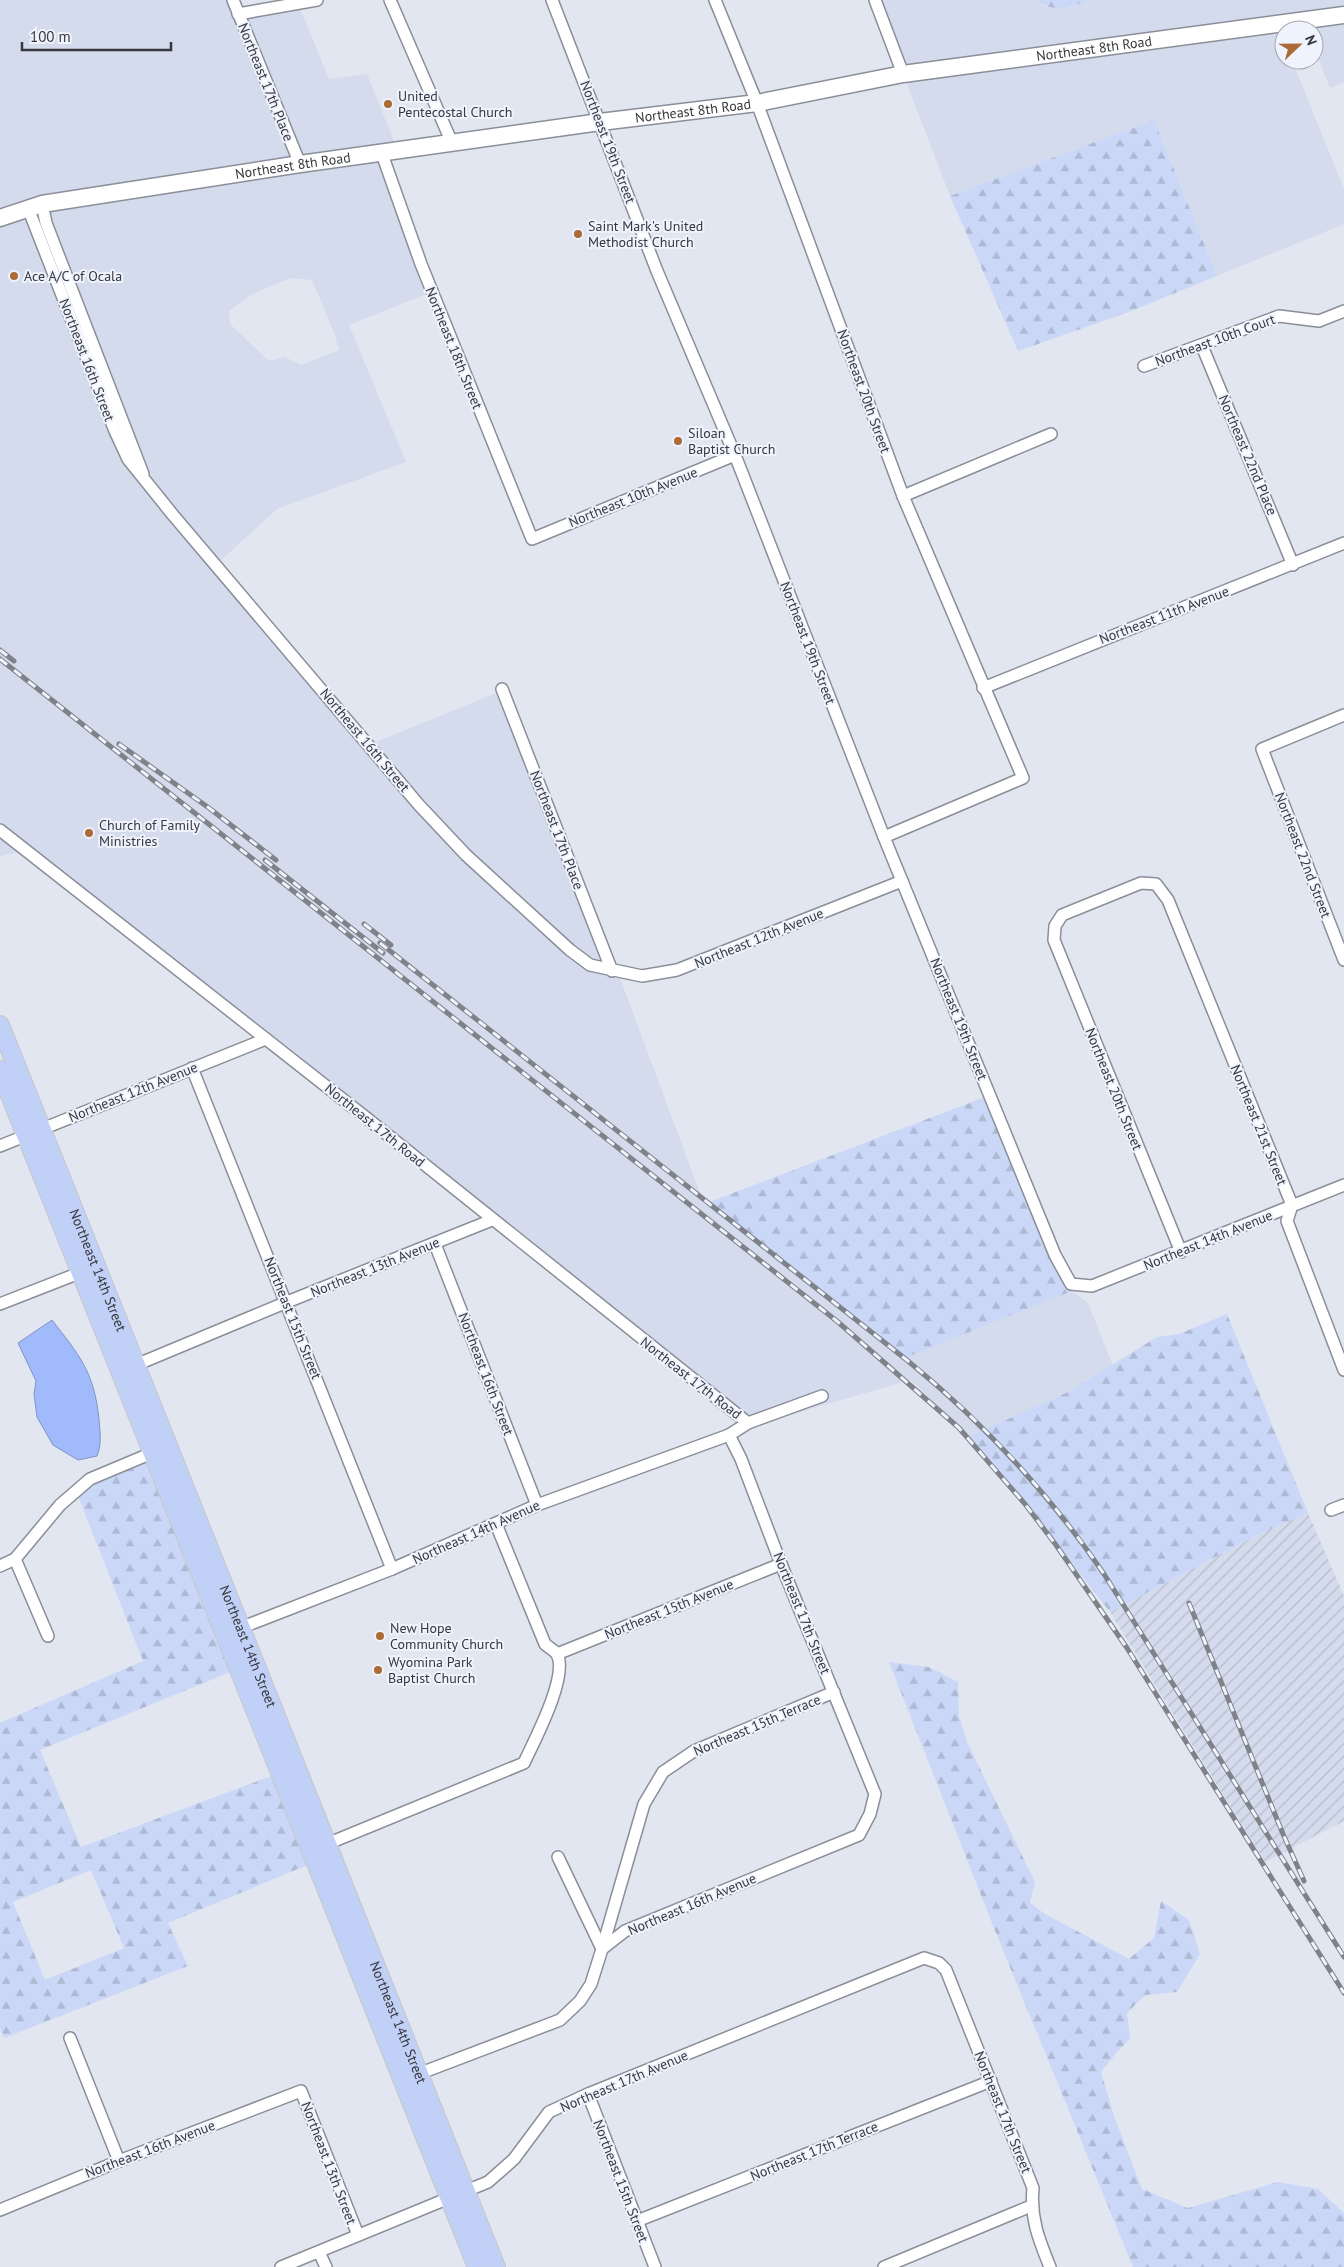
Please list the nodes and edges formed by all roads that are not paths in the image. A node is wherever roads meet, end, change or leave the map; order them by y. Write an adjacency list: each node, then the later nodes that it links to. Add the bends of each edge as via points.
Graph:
1 (233, 0): 7 (street, Northeast 17th Place)
2 (317, 0): 7 (street)
3 (390, 0): 12 (street)
4 (552, 0): 11 (street, Northeast 19th Street)
5 (716, 0): 10 (street, Northeast 20th Street)
6 (875, 0): 9 (street)
7 (238, 14): 14 (street, Northeast 17th Place)
8 (1344, 15): 9 (main road, Northeast 8th Road)
9 (903, 74): 10 (main road, Northeast 8th Road)
10 (757, 103): 11 (main road, Northeast 8th Road); 26 (street, Northeast 20th Street)
11 (600, 122): 12 (main road, Northeast 8th Road); 24 (street, Northeast 19th Street, via 657,271)
12 (452, 143): 13 (main road, Northeast 8th Road)
13 (382, 154): 14 (main road, Northeast 8th Road); 27 (street, Northeast 18th Street, via 420,264)
14 (300, 164): 15 (main road, Northeast 8th Road)
15 (35, 206): 16 (main road, Northeast 8th Road); 20 (street, Northeast 16th Street, via 46,223 58,268)
16 (0, 218)
17 (1344, 311): 18 (street, Northeast 10th Court, via 1319,321 1279,316)
18 (1202, 346): 19 (street, Northeast 10th Court); 29 (street, Northeast 22nd Place)
19 (1144, 366)
20 (101, 379): 21 (street, Northeast 16th Street); 22 (street, Northeast 16th Street)
21 (123, 418): 22 (street); 25 (street, Northeast 16th Street)
22 (112, 422): 25 (street, Northeast 16th Street, via 128,459)
23 (1051, 434): 26 (street)
24 (735, 455): 27 (street, Northeast 10th Avenue); 34 (street, Northeast 19th Street)
25 (145, 478): 38 (street, Northeast 16th Street, via 371,748 466,855 570,950 590,965)
26 (903, 496): 30 (street, Northeast 20th Street)
27 (532, 540)
28 (1343, 547): 29 (street, Northeast 11th Avenue)
29 (1293, 565): 30 (street, Northeast 11th Avenue)
30 (984, 688): 34 (street, Northeast 20th Street, via 1023,778)
31 (502, 690): 38 (street, Northeast 17th Place)
32 (1344, 715): 37 (street, Northeast 22nd Street, via 1262,749)
33 (0, 830): 40 (street, Northeast 17th Road)
34 (884, 837): 35 (street, Northeast 19th Street)
35 (902, 881): 38 (street, Northeast 12th Avenue, via 677,970 642,976); 51 (street, Northeast 19th Street, via 1055,1256)
36 (1156, 884): 46 (street, Northeast 21st Street, via 1168,900); 49 (street, Northeast 20th Street, via 1141,883 1062,915 1055,926 1054,940)
37 (1344, 960)
38 (612, 971)
39 (0, 1025): 43 (main road, Northeast 14th Street)
40 (266, 1039): 41 (street, Northeast 12th Avenue); 47 (street, Northeast 17th Road)
41 (192, 1068): 43 (street, Northeast 12th Avenue); 52 (street, Northeast 15th Street)
42 (0, 1070): 43 (main road, Northeast 14th Street)
43 (34, 1133): 44 (street, Northeast 12th Avenue); 50 (main road, Northeast 14th Street)
44 (0, 1146)
45 (1344, 1185): 46 (street, Northeast 14th Avenue)
46 (1292, 1206): 49 (street, Northeast 14th Avenue); 55 (street, Northeast 21st Street, via 1287,1221)
47 (492, 1220): 48 (street, Northeast 13th Avenue); 58 (street, Northeast 17th Road)
48 (435, 1244): 52 (street, Northeast 13th Avenue); 61 (street, Northeast 16th Street)
49 (1180, 1252): 51 (street, Northeast 14th Avenue, via 1092,1286)
50 (88, 1270): 53 (street); 54 (main road, Northeast 14th Street); 56 (main road, Northeast 14th Street)
51 (1071, 1284)
52 (287, 1302): 54 (street, Northeast 13th Avenue); 68 (street, Northeast 15th Street)
53 (0, 1304)
54 (136, 1365): 56 (street, Northeast 13th Avenue); 60 (main road, Northeast 14th Street)
55 (1344, 1370)
56 (120, 1372): 60 (main road, Northeast 14th Street)
57 (822, 1396): 58 (street)
58 (748, 1423): 59 (street)
59 (729, 1435): 61 (street, Northeast 14th Avenue); 66 (street, Northeast 17th Street, via 742,1459)
60 (160, 1450): 65 (street, via 90,1479 60,1505); 69 (main road, Northeast 14th Street); 70 (main road, Northeast 14th Street)
61 (537, 1505): 64 (street, Northeast 14th Avenue)
62 (1344, 1505): 63 (street)
63 (1331, 1510)
64 (496, 1524): 68 (street, Northeast 14th Avenue); 72 (street, via 545,1644)
65 (15, 1559): 67 (street); 71 (street)
66 (781, 1564): 72 (street, Northeast 15th Avenue); 73 (street, Northeast 17th Street)
67 (0, 1566)
68 (392, 1569): 69 (street, Northeast 14th Avenue)
69 (241, 1628): 70 (street, Northeast 14th Avenue); 75 (main road, Northeast 14th Street)
70 (224, 1634): 75 (main road, Northeast 14th Street)
71 (48, 1636)
72 (557, 1654): 75 (street, via 560,1671 547,1715 524,1763)
73 (834, 1692): 74 (street, Northeast 17th Street, via 875,1794); 77 (street, Northeast 15th Terrace, via 694,1751 663,1772 644,1804)
74 (870, 1814): 77 (street, Northeast 16th Avenue, via 859,1835 625,1931)
75 (319, 1847): 80 (main road, Northeast 14th Street)
76 (558, 1857): 77 (street)
77 (602, 1948): 80 (street, via 591,1984 580,2002 560,2020)
78 (939, 1963): 81 (street, Northeast 17th Street, via 946,1970); 83 (street, Northeast 17th Avenue, via 924,1958)
79 (70, 2038): 84 (street)
80 (410, 2077): 85 (main road, Northeast 14th Street)
81 (991, 2081): 86 (street, Northeast 17th Street, via 1033,2188); 88 (street, Northeast 17th Terrace)
82 (301, 2091): 84 (street, Northeast 16th Avenue); 89 (street, Northeast 13th Street)
83 (588, 2094): 85 (street, Northeast 17th Avenue, via 549,2112 501,2172); 88 (street, Northeast 15th Street)
84 (118, 2161): 87 (street, Northeast 16th Avenue)
85 (458, 2196): 89 (street, Northeast 17th Avenue); 93 (main road, Northeast 14th Street); 94 (main road, Northeast 14th Street)
86 (1031, 2206): 96 (street); 97 (street, Northeast 17th Street, via 1034,2228)
87 (0, 2210)
88 (637, 2221): 95 (street, Northeast 15th Street)
89 (358, 2235): 90 (street, Northeast 17th Avenue)
90 (319, 2252): 91 (street, Northeast 17th Avenue); 92 (street)
91 (281, 2267)
92 (326, 2267)
93 (477, 2267)
94 (496, 2267)
95 (655, 2267)
96 (884, 2267)
97 (1050, 2267)

